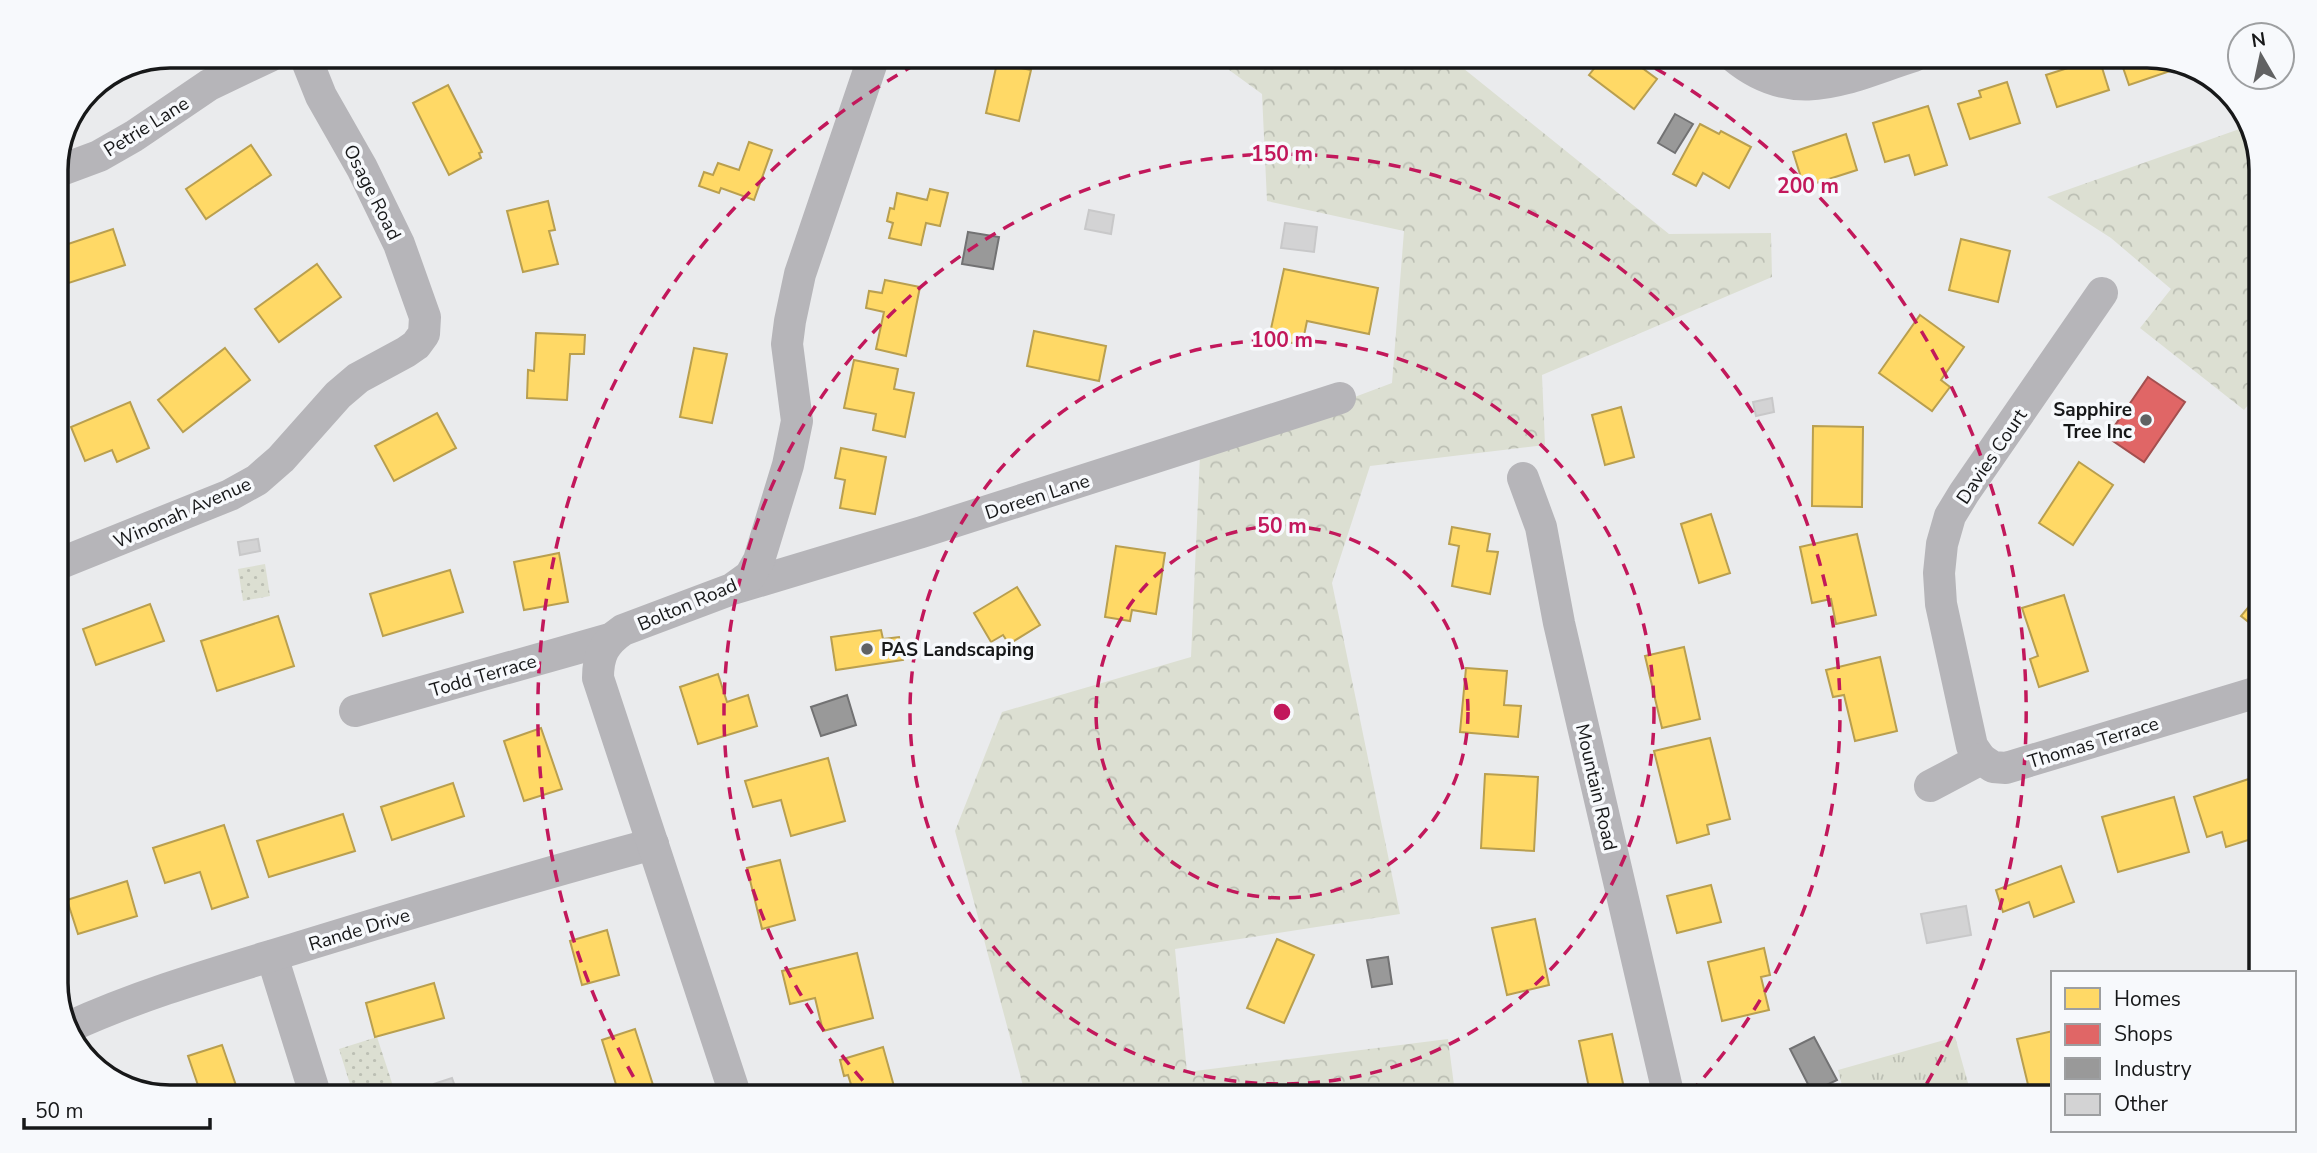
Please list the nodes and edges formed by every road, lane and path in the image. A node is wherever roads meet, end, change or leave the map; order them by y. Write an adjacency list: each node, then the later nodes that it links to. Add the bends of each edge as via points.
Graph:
1 (245, 68): 6 (street, Petrie Lane, via 209,85 135,136)
2 (310, 68): 8 (street, Osage Road, via 400,244 425,317)
3 (870, 68): 12 (street, Bolton Road, via 800,274 789,321 788,355 797,421 788,465 759,560 750,576)
4 (1750, 68): 5 (street, via 1778,82 1803,86 1827,84)
5 (1877, 68)
6 (68, 168)
7 (2102, 293): 16 (street, Davies Court, via 1964,493 1950,516 1942,544 1941,604 1972,746)
8 (424, 334): 11 (street, Winonah Avenue, via 416,345 358,378 338,395 257,480)
9 (1340, 398): 12 (street, Doreen Lane)
10 (1523, 478): 23 (street, Mountain Road, via 1541,527)
11 (68, 560)
12 (732, 589): 13 (street, Bolton Road)
13 (610, 639): 15 (street, Todd Terrace); 18 (street, via 602,649 598,678)
14 (2249, 695): 16 (street, Thomas Terrace, via 2006,768)
15 (355, 711)
16 (1981, 759): 17 (street)
17 (1930, 786)
18 (653, 844): 19 (street, Rande Drive); 22 (street)
19 (272, 956): 20 (street, Rande Drive, via 170,987); 21 (street)
20 (77, 1023)
21 (312, 1085)
22 (732, 1085)
23 (1666, 1085)

